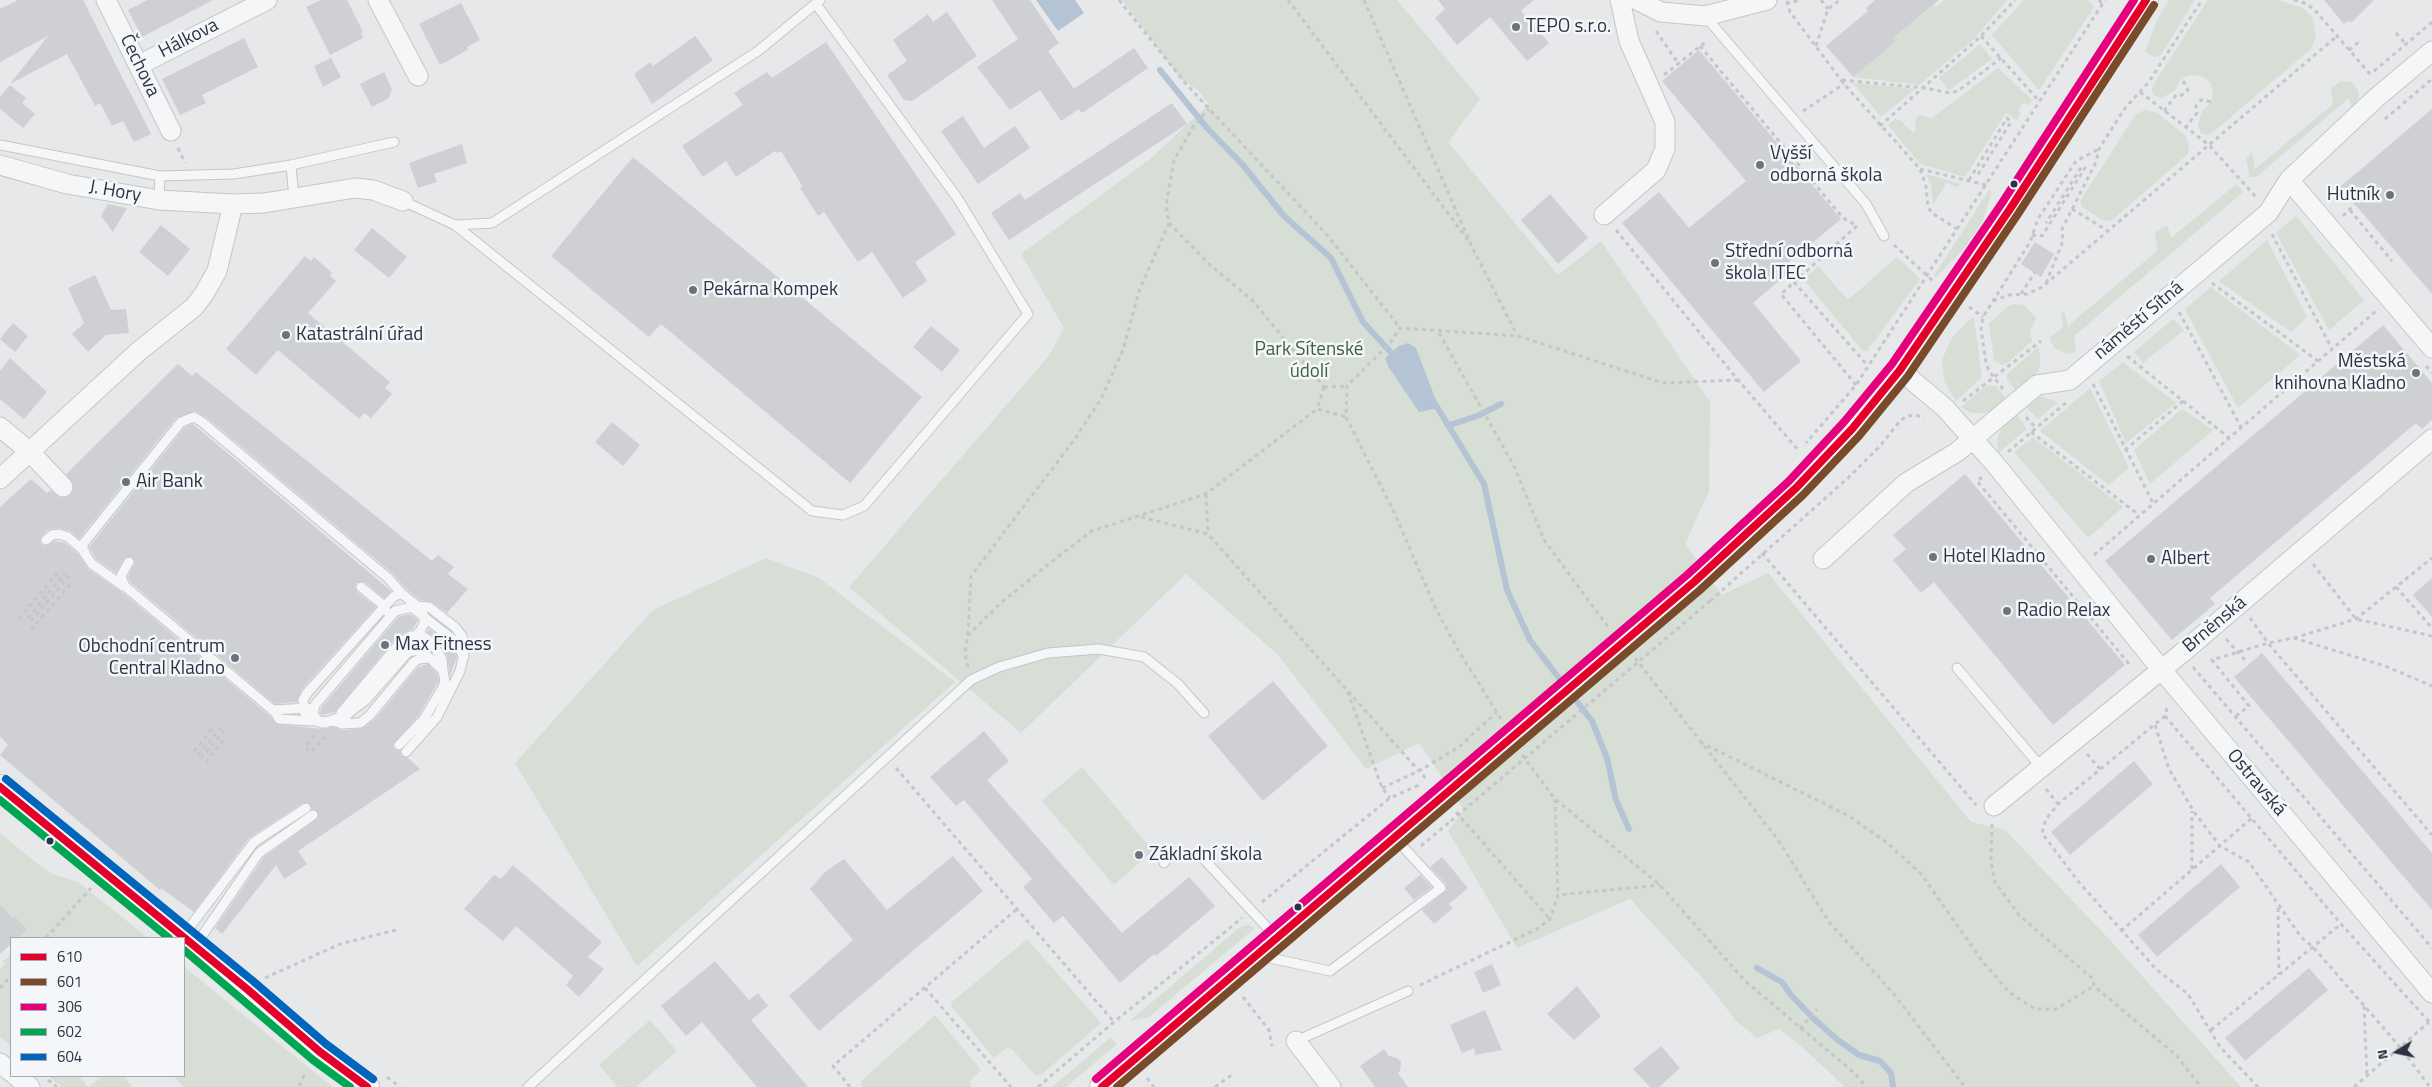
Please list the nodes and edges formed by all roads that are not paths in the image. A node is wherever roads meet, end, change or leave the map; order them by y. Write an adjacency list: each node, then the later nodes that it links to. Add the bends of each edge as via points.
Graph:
1 (106, 0): 11 (street, Čechova)
2 (267, 0): 11 (street, Hálkova)
3 (378, 0): 12 (street)
4 (1620, 0): 24 (street, via 1629,41 1665,122 1665,149 1656,170)
5 (1637, 0): 9 (street, via 1661,12)
6 (1767, 0): 9 (street)
7 (2146, 0): 28 (street)
8 (818, 2): 25 (lane, via 758,51 492,223); 25 (lane, via 958,199 1028,314 864,506 843,515 812,511)
9 (1705, 16): 26 (lane, via 1866,204)
10 (2432, 51): 19 (street, náměstí Sítná, via 2376,98)
11 (139, 65): 13 (street, Čechova)
12 (418, 76)
13 (171, 132)
14 (394, 142): 17 (lane)
15 (0, 145): 18 (lane)
16 (0, 165): 21 (street, J. Hory, via 67,184)
17 (291, 165): 18 (lane, via 234,174); 20 (lane)
18 (160, 176): 21 (lane)
19 (2289, 180): 27 (street); 31 (street, náměstí Sítná, via 2269,221 2077,383 2037,385)
20 (294, 199): 22 (street, J. Hory, via 365,188); 23 (street, J. Hory)
21 (159, 200): 23 (street, J. Hory)
22 (403, 202): 25 (lane)
23 (233, 204): 33 (street, via 217,271 194,308 139,351)
24 (1604, 215)
25 (455, 225)
26 (1884, 236)
27 (2432, 348)
28 (1900, 370): 31 (street, via 1950,413); 57 (street, bridge, via 1852,429 1796,488 1694,582)
29 (181, 424): 42 (lane, via 186,419 199,419)
30 (0, 427): 33 (street)
31 (1973, 440): 37 (street, via 1906,483); 46 (street, Ostravská, via 2083,570)
32 (2432, 440): 46 (street, Brněnská)
33 (30, 452): 34 (street); 35 (street)
34 (0, 479)
35 (63, 487)
36 (46, 540): 50 (lane, via 59,534 68,537)
37 (1823, 559)
38 (130, 562): 39 (lane, via 121,576)
39 (124, 586): 41 (lane, via 92,564 83,551 83,544 181,422 194,417 388,578); 50 (lane)
40 (361, 587): 43 (lane, via 382,604)
41 (402, 594): 48 (lane, via 394,596 384,606); 53 (lane, via 420,608 424,624 420,631 346,717)
42 (412, 607): 43 (lane, via 396,611); 47 (lane, via 429,607 455,627 462,636 464,657 437,717 403,749 434,704 445,682)
43 (389, 617): 49 (lane)
44 (430, 658): 47 (lane); 52 (lane, via 414,662 369,716 360,722 342,724); 52 (lane, via 417,650 408,652 366,700)
45 (1957, 668): 54 (lane)
46 (2161, 669): 54 (street, Brněnská); 65 (street, Ostravská)
47 (443, 671): 52 (lane, via 442,659 432,642 421,636 406,638)
48 (302, 700): 50 (lane, via 289,710); 53 (lane, via 305,714)
49 (313, 708): 50 (lane); 53 (lane)
50 (273, 711): 53 (lane, via 284,721); 53 (lane, via 276,723)
51 (1204, 712): 72 (lane, via 1178,684 1144,657 1099,649 1048,653 999,666 971,680)
52 (333, 720): 53 (lane)
53 (316, 722)
54 (2042, 767): 56 (street, Brněnská)
55 (0, 787): 59 (street)
56 (1994, 806)
57 (1394, 837): 61 (street); 63 (lane, via 1441,888 1330,972)
58 (1164, 863): 61 (lane, via 1169,856 1202,856)
59 (184, 937)
60 (185, 938): 62 (street)
61 (1276, 938): 63 (street)
62 (189, 941): 62 (lane, via 260,853 310,812 254,842); 71 (street, via 320,1052)
63 (1256, 955): 73 (street)
64 (1408, 991): 66 (lane)
65 (2432, 993)
66 (1296, 1041): 74 (street)
67 (0, 1063): 68 (street)
68 (10, 1071)
69 (17, 1077): 70 (street)
70 (30, 1087)
71 (367, 1087)
72 (528, 1087)
73 (1102, 1087)
74 (1331, 1087)

